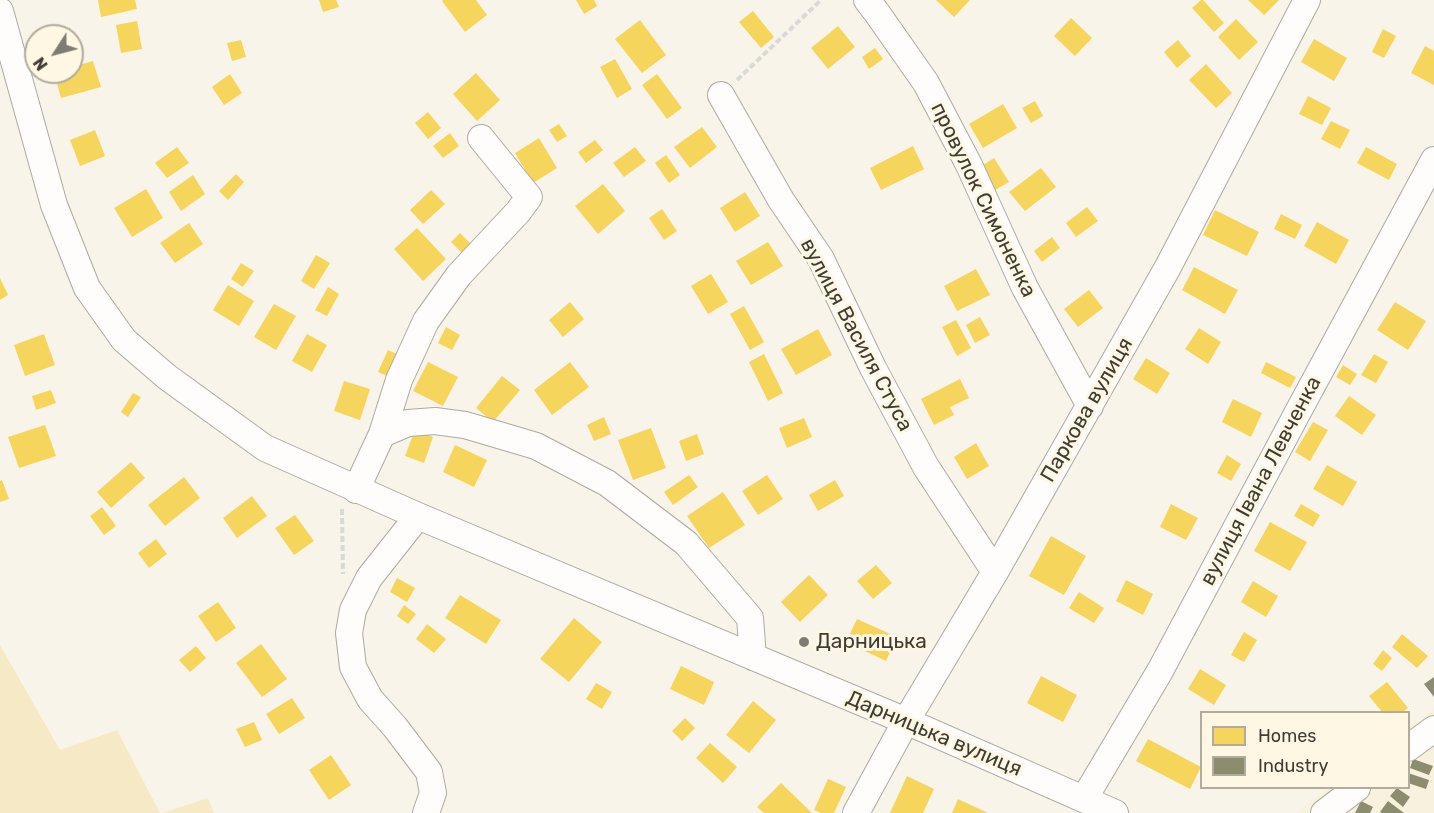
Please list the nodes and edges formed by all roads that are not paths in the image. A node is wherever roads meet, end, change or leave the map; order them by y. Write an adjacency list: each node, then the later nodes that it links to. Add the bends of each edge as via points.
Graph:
1 (1307, 0): 7 (street, Паркова вулиця, via 1168,267)
2 (876, 4): 7 (street, провулок Симоненка, via 926,83 969,165 1025,288)
3 (0, 11): 9 (street, Дарницька вулиця, via 54,205 87,288 124,340 167,377 265,448)
4 (721, 95): 11 (street, вулиця Василя Стуса, via 781,200 821,259 926,467)
5 (481, 138): 8 (street, via 528,197 459,274 426,321 399,380)
6 (1434, 160): 17 (street, вулиця Івана Левченка, via 1160,672)
7 (1090, 406): 11 (street, Паркова вулиця)
8 (382, 434): 9 (street); 12 (street, via 408,423 465,424 536,446 607,483 686,543 750,618)
9 (348, 486): 10 (street, Дарницька вулиця)
10 (418, 516): 12 (street, Дарницька вулиця); 18 (street, via 369,578 353,610 349,633 353,667 370,699 429,772 433,793)
11 (995, 572): 13 (street, Паркова вулиця)
12 (753, 657): 13 (street, Дарницька вулиця)
13 (906, 722): 17 (street, Дарницька вулиця); 19 (street, Паркова вулиця)
14 (1434, 729): 15 (street)
15 (1410, 747)
16 (1357, 789): 21 (street)
17 (1083, 799): 20 (street, Дарницька вулиця)
18 (426, 813)
19 (856, 813)
20 (1115, 813)
21 (1324, 813)

